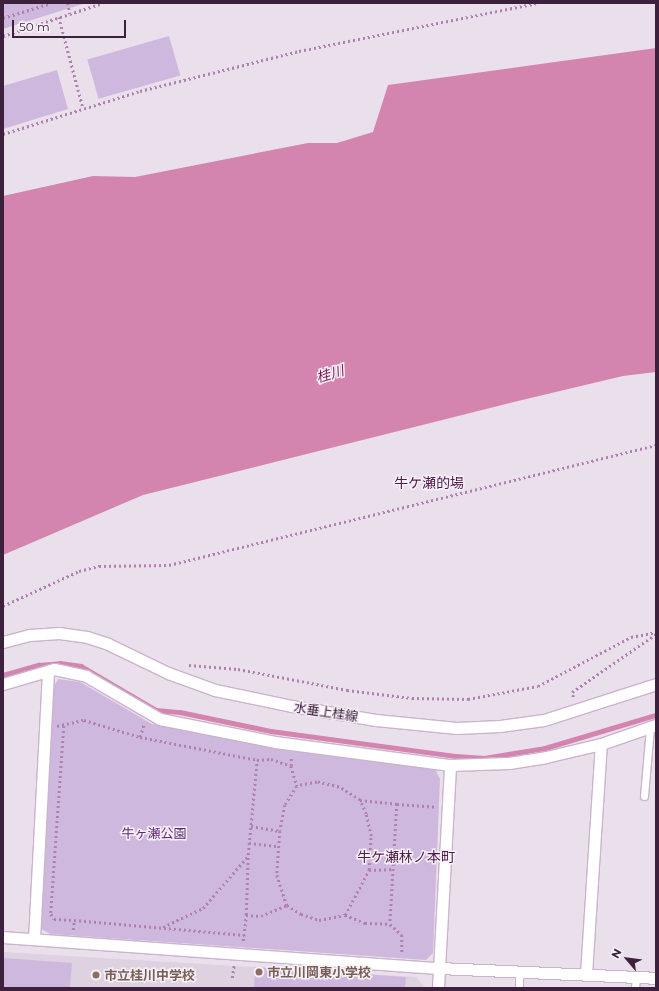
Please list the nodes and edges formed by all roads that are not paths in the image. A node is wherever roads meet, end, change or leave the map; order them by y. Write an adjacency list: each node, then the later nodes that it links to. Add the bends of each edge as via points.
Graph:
1 (3, 642): 4 (street, 水垂上桂線, via 30,635 88,637 168,673 215,690 376,720 457,728 544,720)
2 (48, 671): 3 (street); 7 (street, via 54,669 86,676 160,719 286,744); 10 (street)
3 (3, 684)
4 (656, 684)
5 (653, 726): 6 (street); 8 (lane)
6 (601, 744): 7 (street, via 509,763); 13 (street)
7 (450, 765): 11 (street)
8 (644, 796)
9 (3, 937): 10 (street)
10 (34, 939): 11 (street, via 238,957)
11 (439, 968): 12 (street); 16 (street)
12 (519, 971): 13 (street); 17 (lane)
13 (586, 974): 15 (street)
14 (656, 978): 15 (street)
15 (635, 982)
16 (438, 988)
17 (519, 988)

